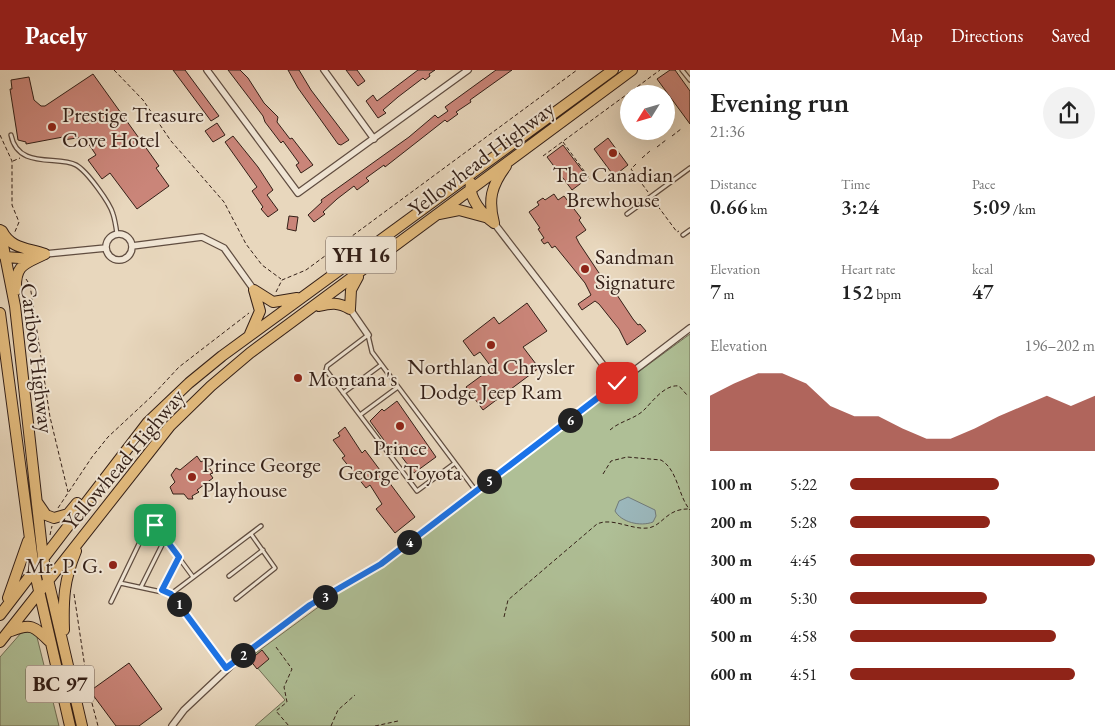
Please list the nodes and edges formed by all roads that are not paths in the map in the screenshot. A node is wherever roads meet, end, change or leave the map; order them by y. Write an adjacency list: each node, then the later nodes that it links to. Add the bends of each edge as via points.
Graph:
1 (207, 70): 9 (street, via 298,193)
2 (324, 70): 9 (street)
3 (468, 70): 9 (street)
4 (613, 70): 11 (highway, Yellowhead Highway / YH 16)
5 (632, 70): 10 (highway, Yellowhead Highway / YH 16)
6 (682, 70): 7 (lane)
7 (690, 80)
8 (11, 135): 19 (lane, via 15,146 25,154 44,161 70,162 80,167 111,209)
9 (374, 139)
10 (511, 158): 13 (highway, Yellowhead Highway / YH 16); 16 (highway, via 491,189)
11 (492, 160): 13 (highway, via 472,181); 28 (highway, Yellowhead Highway / YH 16)
12 (690, 168): 14 (lane)
13 (470, 188): 15 (highway, Yellowhead Highway / YH 16); 16 (highway, via 475,202)
14 (627, 214)
15 (433, 216): 16 (highway, via 459,210); 26 (highway, Yellowhead Highway / YH 16)
16 (491, 221): 37 (street)
17 (0, 229): 23 (highway, via 16,246); 24 (highway, Cariboo Highway / BC 97)
18 (690, 230): 20 (lane)
19 (117, 234): 21 (street, via 128,238); 22 (street, via 109,239)
20 (683, 235)
21 (132, 246): 22 (street, via 128,256 121,260 110,257); 27 (street, via 202,237 224,248)
22 (106, 248): 23 (street)
23 (45, 254): 25 (highway)
24 (3, 255): 25 (highway); 29 (highway, Cariboo Highway / BC 97)
25 (33, 259): 29 (highway, via 20,269 16,277)
26 (359, 274): 30 (highway, Yellowhead Highway / YH 16); 31 (highway, via 351,290)
27 (254, 290): 28 (highway, via 276,302); 35 (highway, via 260,311)
28 (305, 295): 35 (highway, Yellowhead Highway / YH 16)
29 (15, 306): 44 (highway, Cariboo Highway / BC 97)
30 (311, 309): 31 (highway, via 332,303); 49 (highway, Yellowhead Highway / YH 16, via 244,358 182,414)
31 (350, 309): 34 (street)
32 (0, 313): 47 (highway, Cariboo Highway / BC 97)
33 (690, 328): 37 (street)
34 (368, 335): 36 (lane, via 370,349); 39 (lane, via 326,368)
35 (246, 338): 41 (highway, Yellowhead Highway / YH 16, via 166,404)
36 (381, 365): 38 (lane); 39 (lane)
37 (617, 383): 43 (street)
38 (398, 387): 40 (lane); 42 (lane)
39 (344, 394): 40 (lane)
40 (360, 416): 42 (lane, via 417,491)
41 (121, 454): 44 (highway, via 68,514 54,518 42,511); 52 (highway, Yellowhead Highway / YH 16)
42 (455, 463): 43 (lane)
43 (476, 491): 69 (street, via 381,564 310,605)
44 (36, 500): 52 (highway, Cariboo Highway / BC 97)
45 (260, 526): 46 (lane)
46 (251, 534): 50 (lane); 55 (lane)
47 (30, 538): 53 (highway, Cariboo Highway / BC 97); 64 (highway)
48 (166, 539): 51 (lane); 57 (lane, via 150,523); 58 (lane)
49 (80, 540): 56 (highway, Yellowhead Highway / YH 16); 68 (highway, via 65,584)
50 (263, 550): 54 (lane); 62 (lane, via 274,570)
51 (179, 557): 55 (lane); 59 (lane)
52 (43, 558): 53 (highway, Yellowhead Highway / YH 16); 56 (highway, Cariboo Highway / BC 97)
53 (34, 569): 60 (highway, Cariboo Highway / BC 97); 64 (highway, Yellowhead Highway / YH 16)
54 (229, 576)
55 (193, 577): 61 (lane)
56 (48, 581): 60 (highway, Yellowhead Highway / YH 16); 68 (highway, Cariboo Highway / BC 97)
57 (120, 583): 58 (lane); 63 (lane)
58 (141, 587): 59 (lane)
59 (162, 590): 61 (lane)
60 (39, 593): 65 (highway, Yellowhead Highway / YH 16); 66 (highway, Cariboo Highway / BC 97)
61 (171, 594): 69 (lane)
62 (236, 599)
63 (111, 602)
64 (1, 610)
65 (8, 632): 66 (highway, via 25,625 37,628); 67 (highway, Yellowhead Highway / YH 16)
66 (50, 641): 70 (highway, Cariboo Highway / BC 97)
67 (0, 642)
68 (65, 653): 71 (highway, Cariboo Highway / BC 97)
69 (226, 668): 72 (street)
70 (70, 726)
71 (82, 726)
72 (172, 726)

